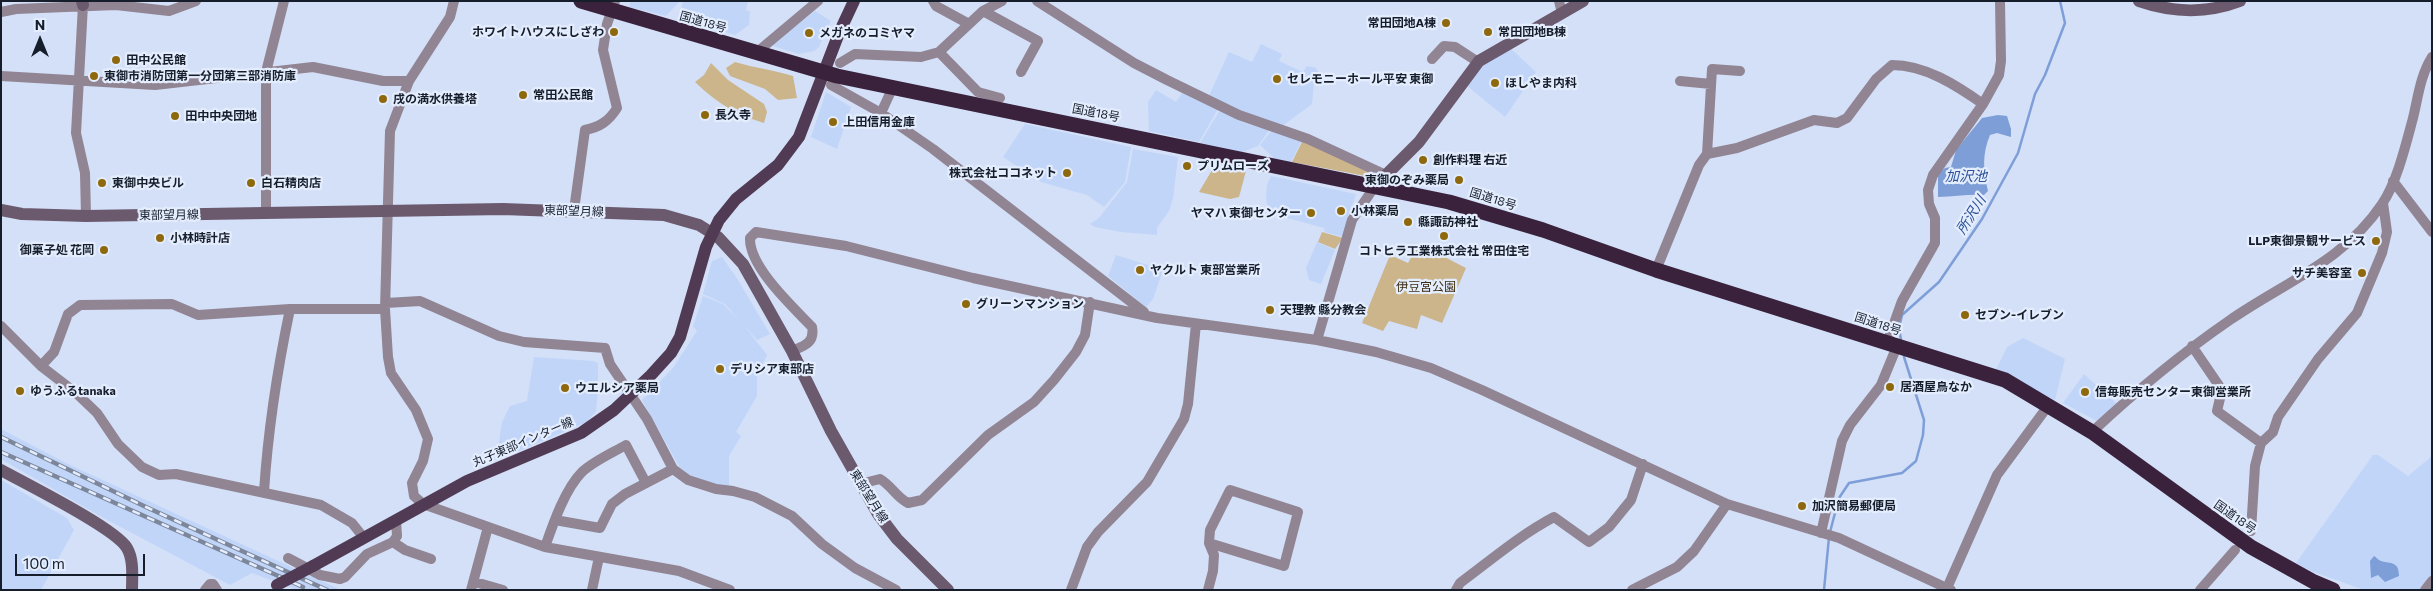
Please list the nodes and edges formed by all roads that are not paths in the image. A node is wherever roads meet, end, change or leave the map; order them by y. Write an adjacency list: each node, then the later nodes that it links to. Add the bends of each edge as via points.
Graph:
1 (196, 1): 14 (street, via 168,11 132,5)
2 (284, 1): 27 (street)
3 (454, 1): 32 (street, via 450,17)
4 (581, 1): 15 (highway, 国道18号)
5 (818, 1): 21 (street)
6 (854, 1): 30 (main road, 丸子東部インター線, via 838,33)
7 (933, 1): 19 (street, via 936,6)
8 (1002, 1): 17 (street)
9 (1036, 1): 40 (street, via 1134,63 1239,115 1308,138)
10 (1583, 1): 16 (main road)
11 (2000, 1): 37 (street, via 2002,60 1999,75)
12 (2139, 1): 13 (main road, via 2186,11 2214,10)
13 (2240, 1)
14 (83, 3): 18 (street); 31 (street)
15 (613, 6): 21 (highway, 国道18号); 45 (street, via 604,50 617,108 607,121 585,130)
16 (1560, 7): 24 (main road)
17 (983, 11): 19 (street); 28 (street, via 1038,41)
18 (1, 12)
19 (969, 24): 20 (street)
20 (939, 52): 25 (street, via 922,57 855,54); 36 (street, via 978,92)
21 (756, 53): 30 (highway, 国道18号)
22 (2432, 57): 41 (street, via 2424,74)
23 (1432, 59): 24 (street, via 1444,46 1455,47)
24 (1478, 62): 40 (main road, via 1419,142)
25 (840, 63)
26 (1740, 71): 34 (street, via 1712,69)
27 (266, 72): 31 (street, via 155,85); 32 (street, via 312,67 383,81); 46 (street)
28 (1021, 72)
29 (1, 76): 31 (street)
30 (827, 79): 35 (highway, 国道18号); 38 (street); 48 (main road, 丸子東部インター線, via 791,150 771,173 731,204)
31 (79, 80): 47 (street, via 76,133 85,173)
32 (409, 81): 43 (street, via 390,131)
33 (1680, 81): 34 (street)
34 (1711, 84): 39 (street)
35 (892, 89): 38 (street); 40 (highway, 国道18号)
36 (1000, 98)
37 (1983, 104): 39 (street, via 1960,88 1925,71 1906,65 1892,65 1876,79 1847,118 1837,123 1814,120 1737,148); 58 (street, via 1933,175 1928,190 1929,204 1936,218 1934,242 1902,301)
38 (881, 113): 54 (street, via 1005,203)
39 (1707, 154): 50 (street, via 1699,165)
40 (1380, 180): 50 (highway, 国道18号, via 1534,227); 57 (street, via 1352,220)
41 (2393, 181): 42 (street); 49 (street)
42 (2383, 203): 59 (street, via 2355,238 2331,258); 65 (street, via 2387,232 2382,253 2356,313 2318,359 2278,417 2273,432)
43 (389, 209): 45 (main road, 東部望月線); 46 (main road, 東部望月線); 52 (street)
44 (1, 210): 47 (main road, 東部望月線, via 22,214)
45 (574, 210): 48 (main road, 東部望月線, via 664,215 692,222)
46 (266, 213): 47 (main road, 東部望月線)
47 (86, 216)
48 (712, 232): 60 (main road, 東部望月線, via 743,264); 62 (main road, 丸子東部インター線, via 675,346)
49 (2432, 232)
50 (1656, 270): 58 (highway, 国道18号)
51 (1090, 302): 54 (street); 60 (street, via 973,278 846,246 756,232 750,238 751,251 769,279 812,328 810,341); 70 (street, via 1085,334 1076,352 1054,380 1034,402 988,435 922,500 908,504 880,479)
52 (386, 306): 53 (street); 62 (street, via 420,301 500,336 524,342 605,348 610,364); 72 (street, via 391,373 416,410 428,439 423,461 411,487 416,500)
53 (290, 310): 61 (street, via 198,315 172,304 80,306 68,314 54,352); 71 (street, via 273,393)
54 (1146, 315): 55 (street)
55 (1196, 324): 57 (street); 100 (street, via 1184,419 1147,482 1087,547)
56 (1, 326): 61 (street)
57 (1317, 340): 66 (street, via 1431,368)
58 (1892, 344): 63 (highway, 国道18号, via 2005,380); 78 (street, via 1881,385 1850,425 1842,441)
59 (2192, 346): 64 (street); 65 (street, via 2222,390 2218,411)
60 (792, 351): 70 (main road, 東部望月線)
61 (41, 366): 71 (street, via 97,413 118,444 150,472 176,474)
62 (632, 395): 67 (street); 72 (main road, 丸子東部インター線, via 581,433 492,470)
63 (2054, 408): 64 (highway, 国道18号); 91 (street, via 2045,410 1997,474)
64 (2092, 432): 105 (highway, 国道18号, via 2251,547)
65 (2261, 443): 77 (street, via 2255,466)
66 (1643, 464): 73 (street); 102 (street, via 1631,500 1609,527 1589,542 1554,517 1526,532 1460,582)
67 (673, 469): 69 (street); 98 (street, via 688,480 755,497 792,516 855,568)
68 (1, 470): 92 (main road, via 123,542 131,559)
69 (646, 483): 75 (street, via 612,504 600,528); 75 (street, via 626,445 582,472)
70 (860, 484): 99 (main road, 東部望月線, via 898,539)
71 (264, 492): 79 (street, via 321,505 352,523)
72 (423, 504): 74 (main road, 丸子東部インター線); 76 (street)
73 (1727, 504): 78 (street); 103 (street, via 1694,551 1676,567)
74 (396, 520): 79 (main road, 丸子東部インター線); 80 (street, via 397,536)
75 (555, 520): 82 (street)
76 (488, 527): 82 (street); 88 (street)
77 (2251, 531)
78 (1821, 533): 91 (street, via 1840,538)
79 (364, 538): 89 (main road, 丸子東部インター線, bridge)
80 (393, 542): 85 (street, via 367,554 340,580 320,575); 86 (street)
81 (1209, 543): 81 (street, via 1210,530 1230,490 1298,512 1284,566); 101 (street, via 1214,555)
82 (546, 546): 84 (street)
83 (2235, 550): 104 (street)
84 (599, 557): 90 (street, via 679,571); 96 (street)
85 (288, 558)
86 (431, 559)
87 (2432, 581): 106 (street)
88 (473, 586): 95 (street)
89 (272, 587)
90 (718, 587): 97 (street)
91 (1949, 589)
92 (132, 590)
93 (205, 590): 94 (street, via 213,584)
94 (217, 590)
95 (503, 590)
96 (592, 590)
97 (730, 590)
98 (896, 590)
99 (948, 590)
100 (1071, 590)
101 (1208, 590)
102 (1456, 590)
103 (1632, 590)
104 (2200, 590)
105 (2333, 590)
106 (2425, 590)

